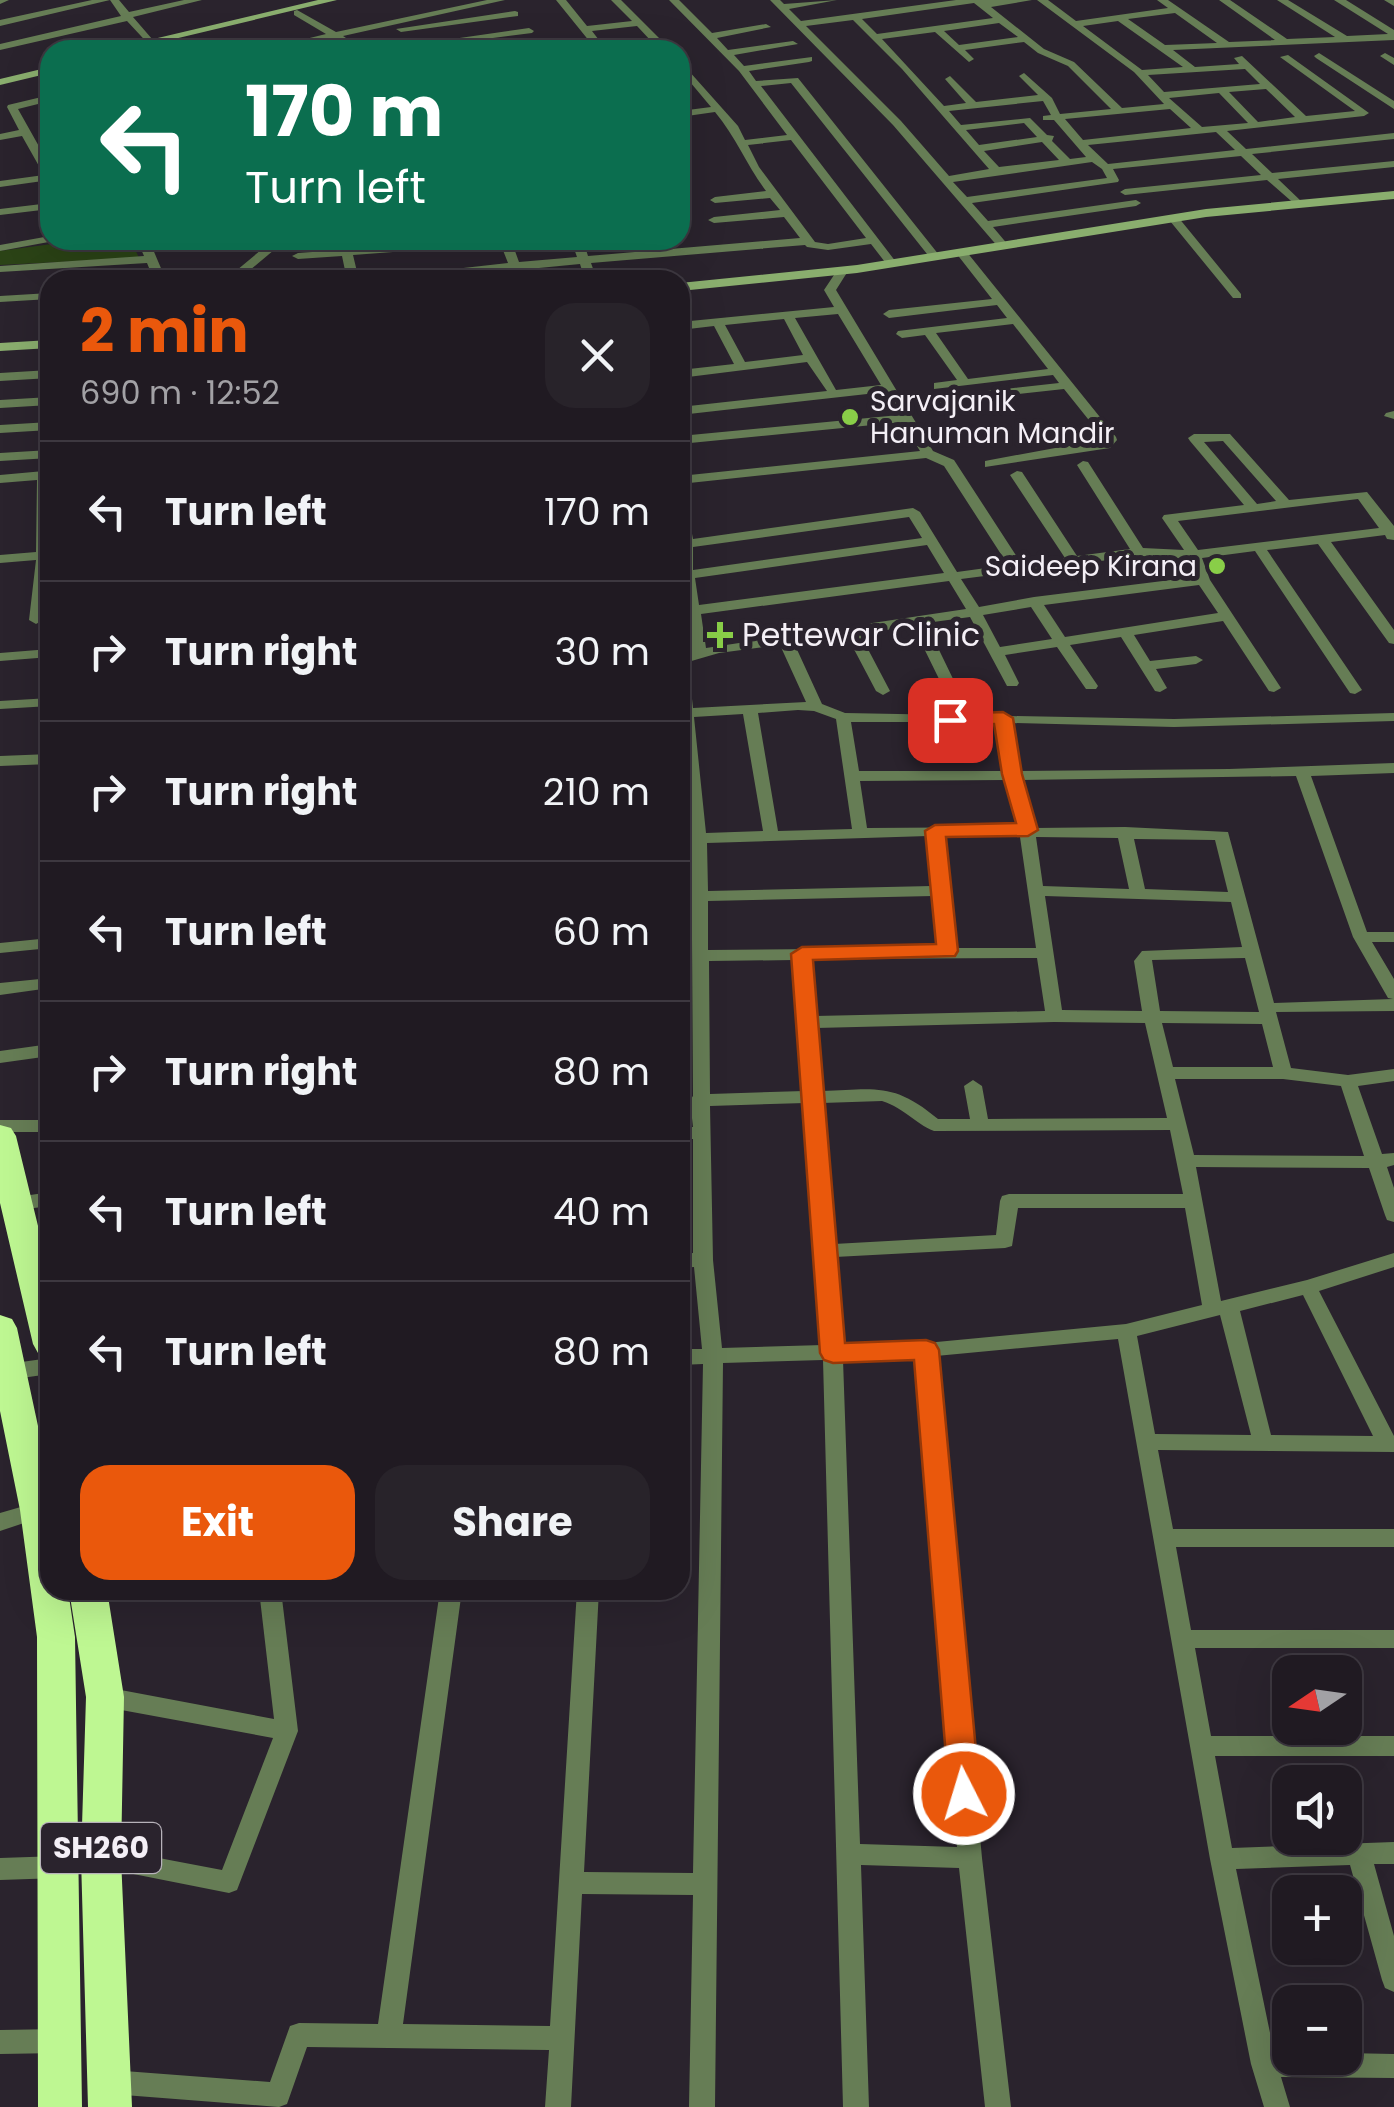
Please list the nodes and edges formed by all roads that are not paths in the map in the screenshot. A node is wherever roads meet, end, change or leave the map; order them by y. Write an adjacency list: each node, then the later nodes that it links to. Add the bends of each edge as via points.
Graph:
1 (106, 0): 29 (street)
2 (114, 0): 24 (street)
3 (197, 0): 17 (street)
4 (502, 0): 23 (street); 28 (street)
5 (562, 0): 34 (street)
6 (616, 0): 30 (street)
7 (679, 0): 39 (street)
8 (832, 0): 19 (street)
9 (904, 0): 20 (street)
10 (1027, 0): 18 (street)
11 (1042, 0): 32 (street)
12 (1162, 0): 21 (street)
13 (1224, 0): 54 (street)
14 (1282, 0): 53 (street)
15 (1339, 0): 40 (street)
16 (337, 1): 22 (street); 44 (street)
17 (176, 2): 24 (street)
18 (979, 2): 20 (street); 27 (street)
19 (779, 4): 31 (street)
20 (915, 9): 25 (street)
21 (1177, 10): 26 (street); 56 (street)
22 (296, 12): 38 (street); 45 (street)
23 (515, 14): 36 (street); 37 (street)
24 (125, 17): 43 (street); 57 (street)
25 (854, 18): 31 (street); 41 (street)
26 (1120, 18): 32 (street); 59 (street)
27 (1001, 20): 35 (street); 42 (street)
28 (392, 21): 36 (street); 38 (street)
29 (0, 23)
30 (640, 23): 34 (street); 52 (street)
31 (800, 24): 114 (street)
32 (1073, 24): 68 (street)
33 (766, 27): 39 (street)
34 (585, 29): 51 (street)
35 (937, 29): 41 (street); 58 (street)
36 (400, 30): 48 (street)
37 (529, 30): 49 (street); 50 (street)
38 (334, 34): 46 (street); 47 (street)
39 (711, 36): 60 (street)
40 (1394, 36): 53 (street)
41 (875, 37): 86 (street)
42 (1027, 39): 58 (street); 87 (street, via 1071,64)
43 (142, 40)
44 (172, 40)
45 (173, 40)
46 (313, 40)
47 (343, 40)
48 (410, 40)
49 (467, 40)
50 (538, 40)
51 (595, 40)
52 (656, 40)
53 (1345, 40): 54 (street)
54 (1286, 43): 56 (street)
55 (793, 44): 60 (street)
56 (1228, 46): 59 (street)
57 (0, 47)
58 (957, 48): 64 (street)
59 (1163, 48): 67 (street)
60 (726, 52): 66 (street)
61 (1319, 56): 84 (street)
62 (1285, 57): 89 (street)
63 (810, 59): 66 (street)
64 (969, 60)
65 (40, 69): 71 (street)
66 (742, 69): 73 (street)
67 (1192, 70): 68 (street); 75 (street, via 1244,62)
68 (1140, 73): 78 (street)
69 (690, 75): 74 (street)
70 (1024, 76): 79 (street)
71 (0, 79)
72 (950, 79): 81 (street)
73 (754, 84): 100 (street); 146 (street, via 794,80)
74 (700, 86): 76 (street); 85 (street)
75 (1269, 86): 77 (street); 92 (street)
76 (690, 87)
77 (1221, 90): 78 (street); 93 (street)
78 (1164, 95): 82 (street)
79 (1043, 98): 81 (street); 90 (street)
80 (40, 100): 83 (street)
81 (973, 105): 86 (street)
82 (1172, 106): 87 (street); 96 (street)
83 (6, 108): 97 (street)
84 (1394, 108): 89 (street)
85 (718, 109): 88 (street); 103 (street)
86 (941, 109): 94 (street)
87 (1119, 111): 90 (street)
88 (690, 113)
89 (1364, 113): 92 (street); 98 (street)
90 (1056, 117): 91 (street); 102 (street)
91 (1026, 120): 94 (street); 101 (street)
92 (1304, 120): 93 (street)
93 (1256, 125): 95 (street)
94 (958, 128): 104 (street)
95 (1218, 129): 96 (street); 105 (street)
96 (1200, 130): 102 (street)
97 (25, 132): 99 (street); 106 (street)
98 (1394, 135): 105 (street)
99 (0, 137)
100 (793, 137): 103 (street); 131 (street)
101 (1045, 139): 102 (street); 104 (street); 108 (street)
102 (1077, 139): 107 (street)
103 (742, 144): 118 (street)
104 (976, 149): 111 (street)
105 (1242, 150): 110 (street); 112 (street)
106 (40, 158)
107 (1094, 159): 108 (street); 110 (street)
108 (1067, 162): 111 (street)
109 (1394, 164): 112 (street)
110 (1106, 167): 115 (street)
111 (996, 172): 114 (street)
112 (1269, 176): 117 (street); 123 (street)
113 (40, 178): 116 (street)
114 (946, 180): 121 (street)
115 (1114, 180): 117 (street); 121 (street)
116 (0, 184)
117 (1124, 192): 122 (street)
118 (773, 194): 120 (street); 126 (street)
119 (1394, 195): 123 (street)
120 (714, 200)
121 (965, 202): 130 (street)
122 (1136, 203): 129 (street); 130 (street)
123 (1298, 204): 127 (street)
124 (40, 207): 125 (street)
125 (0, 212)
126 (788, 213): 128 (street); 133 (street)
127 (1174, 218): 129 (street); 159 (street)
128 (714, 220)
129 (1154, 222): 134 (street)
130 (985, 225): 134 (street)
131 (873, 240): 133 (street, via 828,247); 149 (street)
132 (40, 241): 135 (street)
133 (808, 241): 144 (street)
134 (1003, 246): 143 (street)
135 (0, 248)
136 (147, 250): 147 (street)
137 (268, 250): 153 (street)
138 (367, 250): 142 (street)
139 (509, 250): 150 (street)
140 (580, 250): 148 (street)
141 (678, 250): 144 (street)
142 (347, 252): 145 (street); 154 (street)
143 (962, 252): 146 (street); 162 (street)
144 (678, 254): 148 (street)
145 (298, 256)
146 (935, 257): 149 (street)
147 (151, 259): 151 (street); 152 (street)
148 (584, 261): 150 (street); 156 (street)
149 (892, 264): 157 (street)
150 (515, 266): 155 (street)
151 (0, 269)
152 (156, 270)
153 (243, 270)
154 (351, 270)
155 (478, 270)
156 (587, 270)
157 (842, 271): 158 (street); 163 (street, via 830,290)
158 (690, 285)
159 (1237, 296)
160 (40, 297): 161 (street)
161 (0, 299)
162 (1003, 302): 164 (street); 166 (street)
163 (841, 310): 165 (street); 182 (street)
164 (889, 314)
165 (788, 315): 167 (street); 173 (street)
166 (1018, 320): 169 (street); 175 (street)
167 (718, 322): 168 (street); 174 (street)
168 (690, 325)
169 (928, 330): 170 (street); 179 (street)
170 (902, 334)
171 (40, 345): 172 (street)
172 (0, 347)
173 (810, 358): 174 (street); 181 (street)
174 (741, 366): 176 (street)
175 (1058, 371): 179 (street); 180 (street)
176 (690, 373)
177 (40, 375): 178 (street)
178 (0, 377)
179 (965, 383): 180 (street, via 940,393)
180 (1068, 385): 193 (street, via 1111,443)
181 (830, 388)
182 (886, 388): 185 (street); 186 (street)
183 (40, 402): 184 (street)
184 (0, 404)
185 (690, 410)
186 (908, 418): 189 (street); 190 (street)
187 (40, 427): 188 (street)
188 (0, 429)
189 (690, 439)
190 (928, 454): 198 (street); 212 (street, via 948,462)
191 (40, 455): 192 (street)
192 (0, 457)
193 (990, 464)
194 (1083, 465): 206 (street)
195 (40, 475): 197 (street)
196 (1018, 475): 210 (street)
197 (0, 479)
198 (690, 479)
199 (1286, 504): 200 (street); 200 (street, via 1226,436 1194,438); 201 (street, via 1362,495)
200 (1254, 508): 207 (street, via 1169,518)
201 (1392, 533): 202 (street)
202 (1322, 538): 205 (street); 225 (street)
203 (930, 541): 204 (street, via 912,512); 211 (street); 213 (street)
204 (690, 544)
205 (1258, 546): 207 (street); 240 (street)
206 (1140, 552): 207 (street); 210 (street)
207 (1194, 554): 214 (street)
208 (40, 556): 209 (street)
209 (0, 559)
210 (1073, 560): 212 (street)
211 (690, 565)
212 (1016, 568): 213 (street)
213 (952, 577): 217 (street); 218 (street)
214 (1203, 580): 216 (street); 219 (street)
215 (40, 594): 221 (street)
216 (1034, 602): 218 (street); 227 (street)
217 (690, 611)
218 (976, 614): 222 (street); 228 (street)
219 (1227, 616): 224 (street); 239 (street)
220 (690, 618): 229 (street)
221 (36, 620)
222 (918, 621): 223 (street); 236 (street)
223 (852, 632): 226 (street); 241 (street)
224 (1125, 632): 227 (street); 234 (street)
225 (1394, 640)
226 (786, 642): 229 (street); 244 (street)
227 (1064, 642): 228 (street); 237 (street)
228 (996, 652): 235 (street)
229 (700, 653): 231 (street)
230 (40, 654): 232 (street)
231 (690, 656)
232 (0, 657)
233 (1196, 660): 234 (street)
234 (1147, 666): 238 (street)
235 (1012, 683)
236 (948, 686)
237 (1091, 686)
238 (1160, 688)
239 (1274, 688)
240 (1355, 690)
241 (883, 691)
242 (40, 703): 243 (street)
243 (0, 705)
244 (816, 707): 245 (street); 248 (street)
245 (750, 709): 246 (street); 261 (street)
246 (690, 713)
247 (1394, 717): 249 (street, via 1174,723)
248 (843, 718): 249 (street); 256 (street)
249 (1003, 718): 255 (street)
250 (40, 759): 251 (street)
251 (0, 761)
252 (1393, 771): 254 (street)
253 (690, 772): 262 (street)
254 (1302, 772): 255 (street); 269 (street)
255 (1012, 774): 256 (street); 257 (street)
256 (852, 776): 259 (street)
257 (1028, 830): 258 (street); 260 (street); 264 (street)
258 (935, 831): 259 (street); 263 (street)
259 (860, 832): 261 (street)
260 (1125, 832): 265 (street); 267 (street, via 1222,835)
261 (772, 835): 262 (street)
262 (699, 838): 266 (street)
263 (941, 891): 266 (street); 273 (street)
264 (1036, 892): 265 (street); 274 (street)
265 (1138, 895): 267 (street)
266 (702, 896): 268 (street)
267 (1238, 897): 275 (street)
268 (691, 934): 277 (street)
269 (1361, 937): 270 (street); 280 (street)
270 (1394, 937)
271 (40, 943): 272 (street)
272 (0, 948)
273 (948, 951): 274 (street); 276 (street)
274 (1043, 952): 283 (street)
275 (1252, 952): 282 (street); 284 (street, via 1148,955 1142,961)
276 (802, 954): 277 (street); 285 (street)
277 (701, 956): 294 (street)
278 (40, 984): 279 (street)
279 (0, 989)
280 (1394, 994)
281 (1394, 1005): 282 (street)
282 (1274, 1012): 284 (street); 289 (street)
283 (1054, 1016): 284 (street); 285 (street)
284 (1152, 1017): 288 (street)
285 (810, 1022): 293 (street)
286 (40, 1051): 287 (street)
287 (0, 1057)
288 (1167, 1073): 289 (street); 295 (street)
289 (1283, 1073): 291 (street)
290 (1394, 1075): 291 (street)
291 (1348, 1081): 301 (street)
292 (972, 1086): 296 (street)
293 (816, 1098): 294 (street); 296 (street, via 883,1095 908,1103 934,1125); 309 (street)
294 (699, 1100): 299 (street)
295 (1177, 1124): 296 (street); 302 (street)
296 (980, 1125)
297 (0, 1126): 298 (street)
298 (40, 1126)
299 (690, 1133): 303 (street)
300 (0, 1136): 305 (highway)
301 (1384, 1160): 302 (street); 307 (street)
302 (1186, 1161): 306 (street)
303 (702, 1185): 304 (street); 310 (street)
304 (690, 1186)
305 (34, 1201): 308 (highway)
306 (1194, 1201): 309 (street, via 1008,1201 1005,1242); 314 (street)
307 (1394, 1215)
308 (40, 1251)
309 (825, 1251): 318 (street)
310 (703, 1260): 312 (street); 320 (street)
311 (1394, 1260): 313 (street)
312 (690, 1261)
313 (1308, 1287): 314 (street); 325 (street)
314 (1221, 1309): 316 (street); 324 (street)
315 (0, 1328): 322 (highway, SH260)
316 (1126, 1331): 317 (street); 323 (street)
317 (926, 1350): 318 (street); 348 (street)
318 (833, 1353): 320 (street); 342 (street)
319 (690, 1356): 320 (street)
320 (713, 1356): 353 (street)
321 (40, 1367): 322 (street)
322 (5, 1372): 326 (highway, SH260)
323 (1149, 1442): 324 (street); 329 (street)
324 (1263, 1442): 325 (street)
325 (1390, 1444)
326 (38, 1510): 327 (street); 328 (highway, SH260)
327 (0, 1522)
328 (40, 1524)
329 (1166, 1538): 330 (street); 336 (street)
330 (1394, 1538)
331 (51, 1600): 350 (highway, SH260)
332 (89, 1600): 338 (highway, SH260)
333 (271, 1600): 339 (street)
334 (450, 1600): 355 (street)
335 (587, 1600): 352 (street)
336 (1183, 1639): 337 (street); 340 (street)
337 (1394, 1639)
338 (104, 1697): 339 (street); 347 (highway, SH260)
339 (287, 1731): 347 (street, via 229,1882)
340 (1201, 1746): 341 (street); 349 (street)
341 (1394, 1746)
342 (848, 1854): 348 (street); 366 (street)
343 (1362, 1854): 344 (street)
344 (1394, 1854)
345 (1325, 1855): 349 (street)
346 (1359, 1855): 354 (street)
347 (101, 1858): 361 (highway, SH260)
348 (970, 1858): 367 (street)
349 (1222, 1858): 359 (street)
350 (59, 1867): 351 (street); 357 (highway, SH260)
351 (0, 1869)
352 (573, 1884): 353 (street); 356 (street)
353 (706, 1884): 365 (street)
354 (1394, 1980)
355 (389, 2034): 356 (street); 362 (street, via 299,2035)
356 (562, 2038): 364 (street)
357 (60, 2040): 358 (street); 363 (highway, SH260)
358 (0, 2042)
359 (1264, 2064): 360 (street); 368 (street)
360 (1394, 2066)
361 (110, 2094): 362 (street)
362 (277, 2101)
363 (60, 2107)
364 (558, 2107)
365 (702, 2107)
366 (856, 2107)
367 (998, 2107)
368 (1277, 2107)

